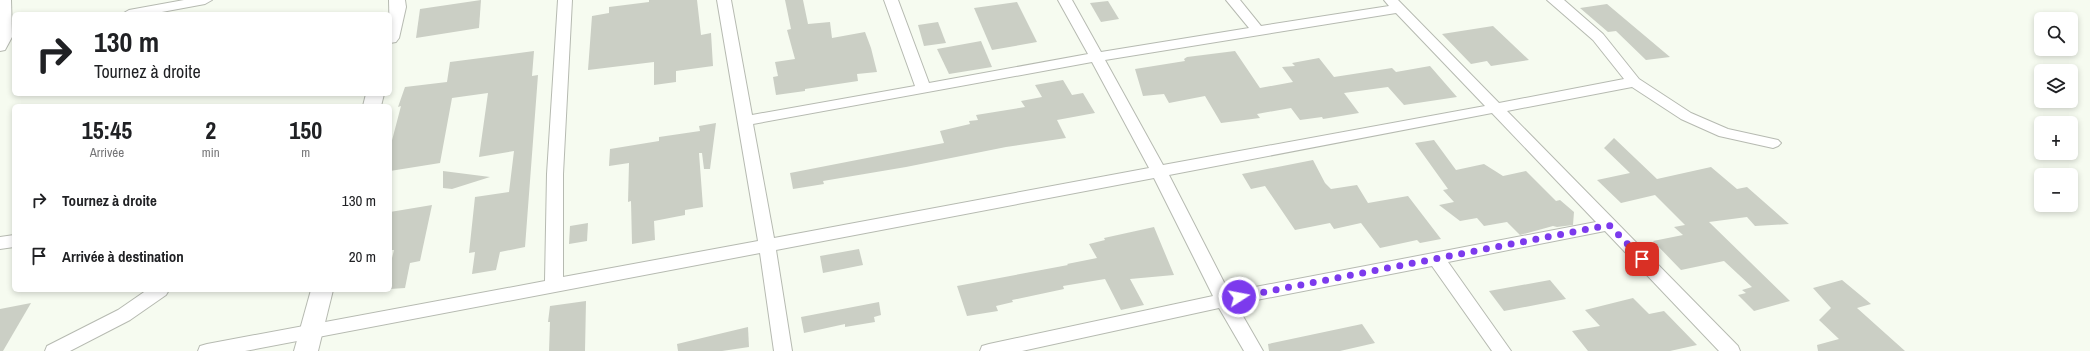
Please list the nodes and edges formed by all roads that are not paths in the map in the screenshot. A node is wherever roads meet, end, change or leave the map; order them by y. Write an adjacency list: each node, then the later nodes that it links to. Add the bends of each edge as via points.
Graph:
1 (4, 0): 15 (street)
2 (205, 0): 10 (street)
3 (397, 0): 13 (street, via 398,7)
4 (565, 0): 28 (street, via 555,174)
5 (724, 0): 20 (street)
6 (891, 0): 18 (street)
7 (1065, 0): 16 (street)
8 (1233, 0): 14 (street)
9 (1554, 0): 17 (street, via 1598,36)
10 (184, 2): 12 (street)
11 (1395, 4): 14 (street); 19 (street)
12 (138, 12)
13 (392, 30)
14 (1257, 30): 16 (street)
15 (5, 40)
16 (1097, 57): 18 (street); 22 (street)
17 (1634, 82): 19 (street); 21 (street, via 1686,116 1724,133)
18 (923, 88): 20 (street)
19 (1495, 108): 22 (street); 23 (street)
20 (745, 121): 26 (street)
21 (1773, 143)
22 (1159, 172): 26 (street); 31 (street)
23 (1609, 225): 27 (street); 40 (street)
24 (12, 241): 25 (street)
25 (0, 243)
26 (767, 245): 28 (street); 36 (street)
27 (1436, 258): 31 (street); 39 (street)
28 (554, 286): 32 (street)
29 (157, 292): 34 (street, via 124,315)
30 (321, 292): 32 (street)
31 (1224, 300): 33 (street); 38 (street)
32 (309, 341): 35 (street)
33 (1022, 348): 37 (street)
34 (54, 351)
35 (207, 351)
36 (783, 351)
37 (989, 351)
38 (1254, 351)
39 (1502, 351)
40 (1731, 351)

